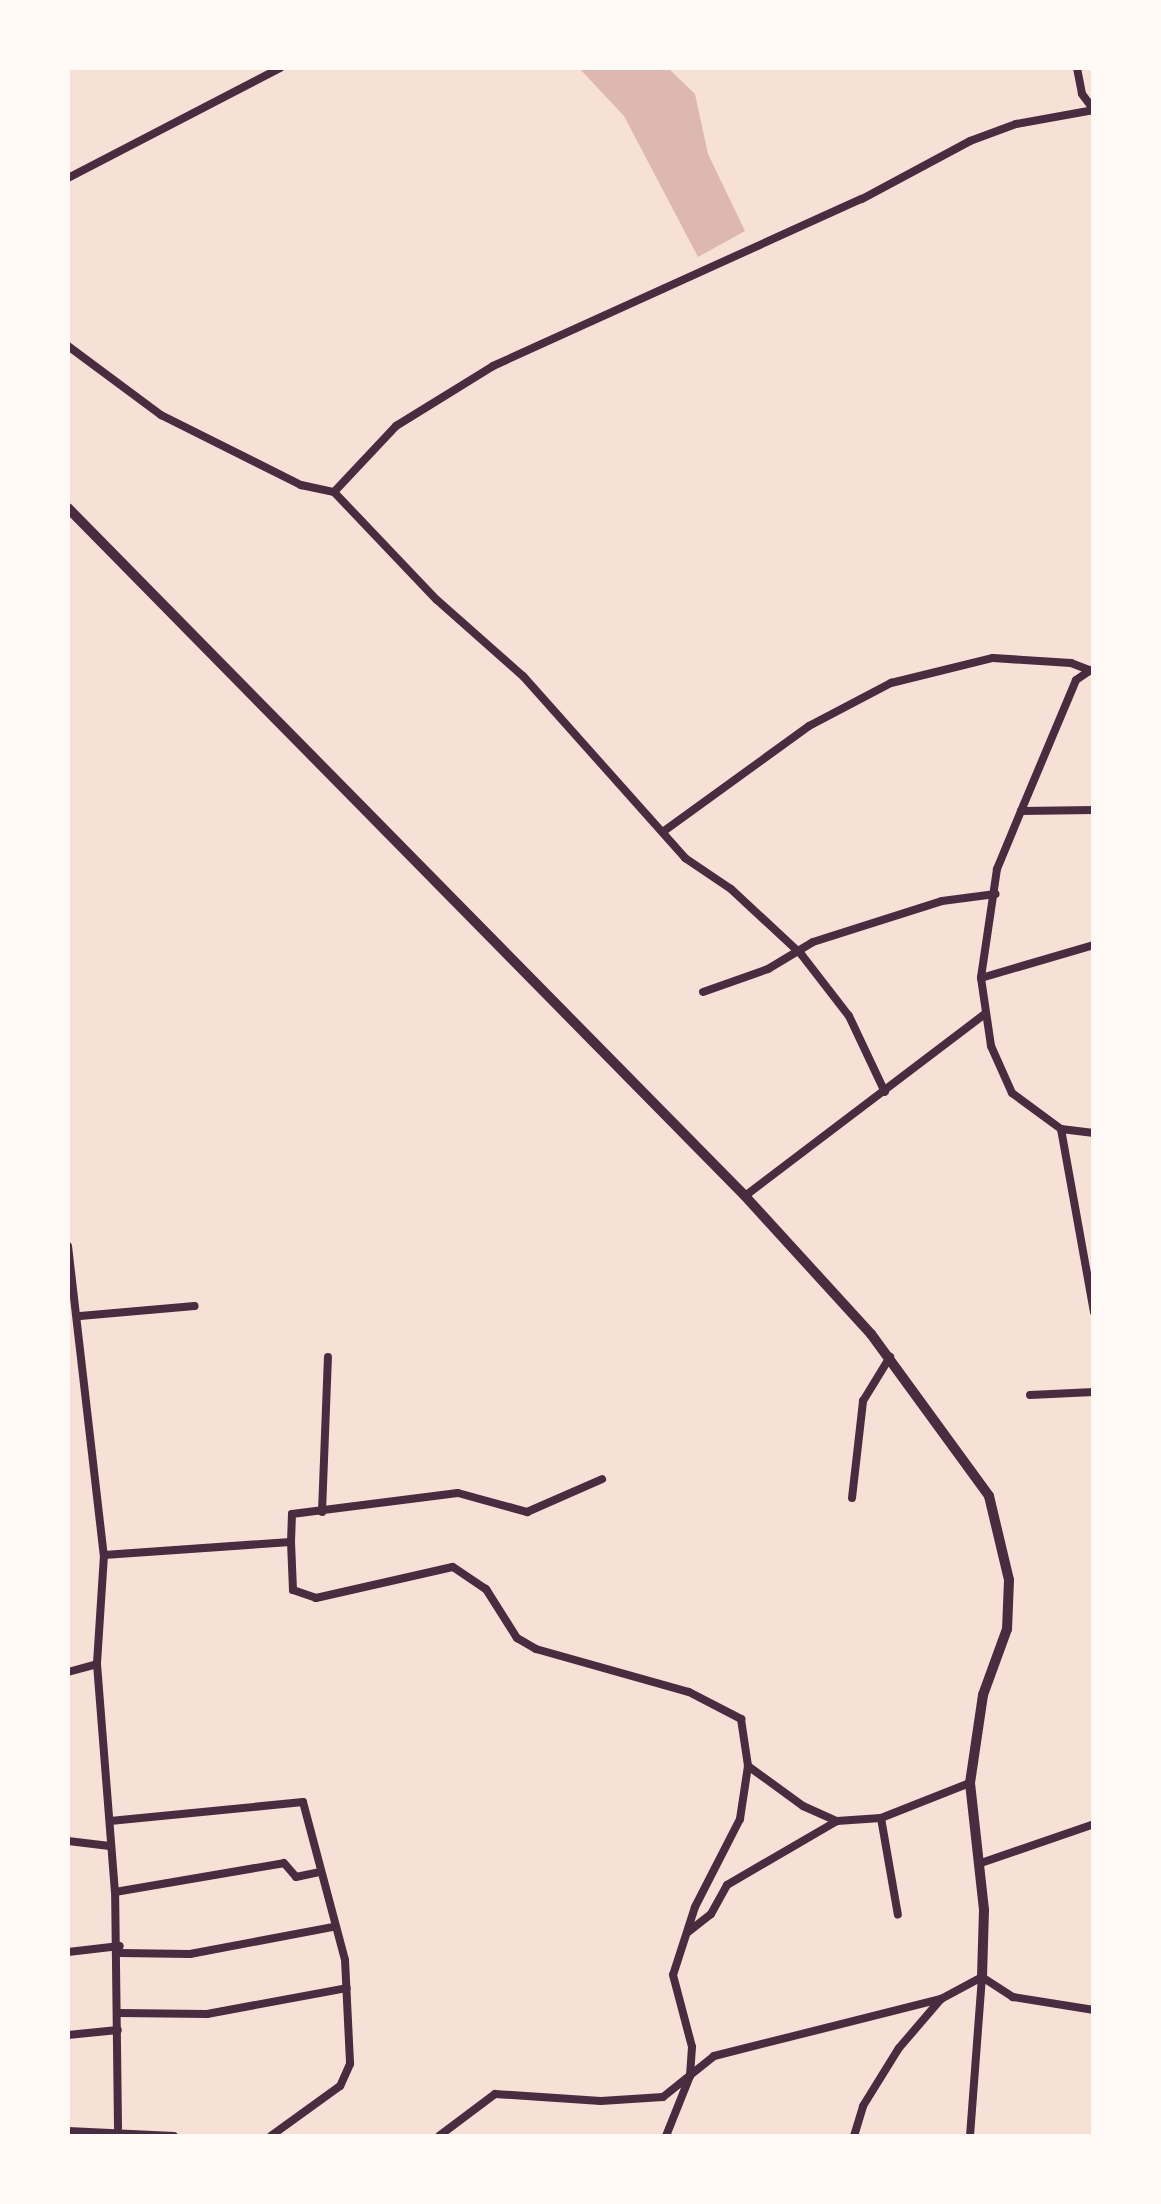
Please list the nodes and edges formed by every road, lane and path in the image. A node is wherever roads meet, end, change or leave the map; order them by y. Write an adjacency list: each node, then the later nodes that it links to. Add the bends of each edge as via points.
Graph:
1 (280, 68): 4 (street)
2 (1077, 68): 3 (street, via 1082,94)
3 (1094, 110): 6 (street, via 1016,124 970,141 862,199 493,366 396,426)
4 (68, 178)
5 (68, 346): 6 (street, via 161,414 301,485)
6 (334, 492): 13 (street, via 437,600 523,676)
7 (68, 508): 8 (street)
8 (80, 521): 9 (street); 23 (street)
9 (68, 525)
10 (1092, 671): 12 (street, via 1076,680); 13 (street, via 1071,663 993,658 892,683 809,726)
11 (1094, 810): 12 (street)
12 (1021, 811): 14 (street, via 997,869)
13 (664, 831): 16 (street, via 685,858 731,889)
14 (996, 894): 16 (street, via 942,901 813,942); 17 (street)
15 (1094, 945): 17 (street)
16 (801, 954): 18 (street); 20 (street, via 849,1016)
17 (981, 978): 19 (street)
18 (703, 992)
19 (985, 1014): 20 (street); 21 (street, via 990,1046 1012,1092)
20 (885, 1092): 23 (street)
21 (1060, 1129): 22 (street); 25 (street)
22 (1094, 1133)
23 (745, 1196): 30 (street)
24 (68, 1243): 28 (street)
25 (1090, 1253): 27 (street)
26 (195, 1306): 28 (street)
27 (1094, 1312)
28 (80, 1316): 37 (street)
29 (328, 1357): 35 (street)
30 (890, 1357): 34 (street, via 862,1401); 41 (street, via 989,1496 1009,1580 1008,1629 983,1695)
31 (1094, 1392): 32 (street)
32 (1030, 1395)
33 (602, 1479): 35 (street, via 527,1512 458,1494)
34 (852, 1498)
35 (322, 1512): 36 (street, via 292,1514)
36 (290, 1542): 37 (street); 40 (street, via 293,1590 300,1597 453,1567 467,1572 516,1638 536,1649 726,1707 746,1729)
37 (104, 1555): 38 (street)
38 (97, 1664): 39 (street); 43 (street)
39 (68, 1672)
40 (748, 1766): 44 (street, via 803,1806); 53 (street, via 740,1819)
41 (970, 1783): 42 (street); 48 (street)
42 (881, 1818): 44 (street); 51 (street)
43 (110, 1821): 47 (street); 49 (street, via 303,1802)
44 (837, 1821): 53 (street, via 727,1885 711,1914)
45 (1094, 1824): 48 (street)
46 (68, 1840): 47 (street)
47 (110, 1846): 50 (street)
48 (978, 1864): 56 (street)
49 (320, 1872): 50 (street, via 296,1877 284,1864); 52 (street)
50 (115, 1892): 54 (street)
51 (898, 1915)
52 (334, 1927): 54 (street, via 190,1954); 57 (street)
53 (686, 1933): 63 (street, via 673,1975 692,2047)
54 (120, 1950): 55 (street); 60 (street)
55 (68, 1952)
56 (982, 1976): 58 (street); 59 (street, via 1014,1997); 71 (street)
57 (347, 1988): 60 (street, via 207,2014); 67 (street, via 350,2064 340,2086)
58 (940, 2000): 63 (street, via 746,2044 714,2056); 70 (street, via 898,2048)
59 (1094, 2010)
60 (119, 2012): 61 (street)
61 (118, 2030): 62 (street); 64 (street)
62 (68, 2035)
63 (690, 2076): 68 (street, via 663,2097 636,2101 495,2094); 69 (street)
64 (118, 2128): 65 (street); 66 (street)
65 (68, 2131)
66 (174, 2136)
67 (271, 2136)
68 (438, 2136)
69 (666, 2136)
70 (854, 2136)
71 (970, 2136)

